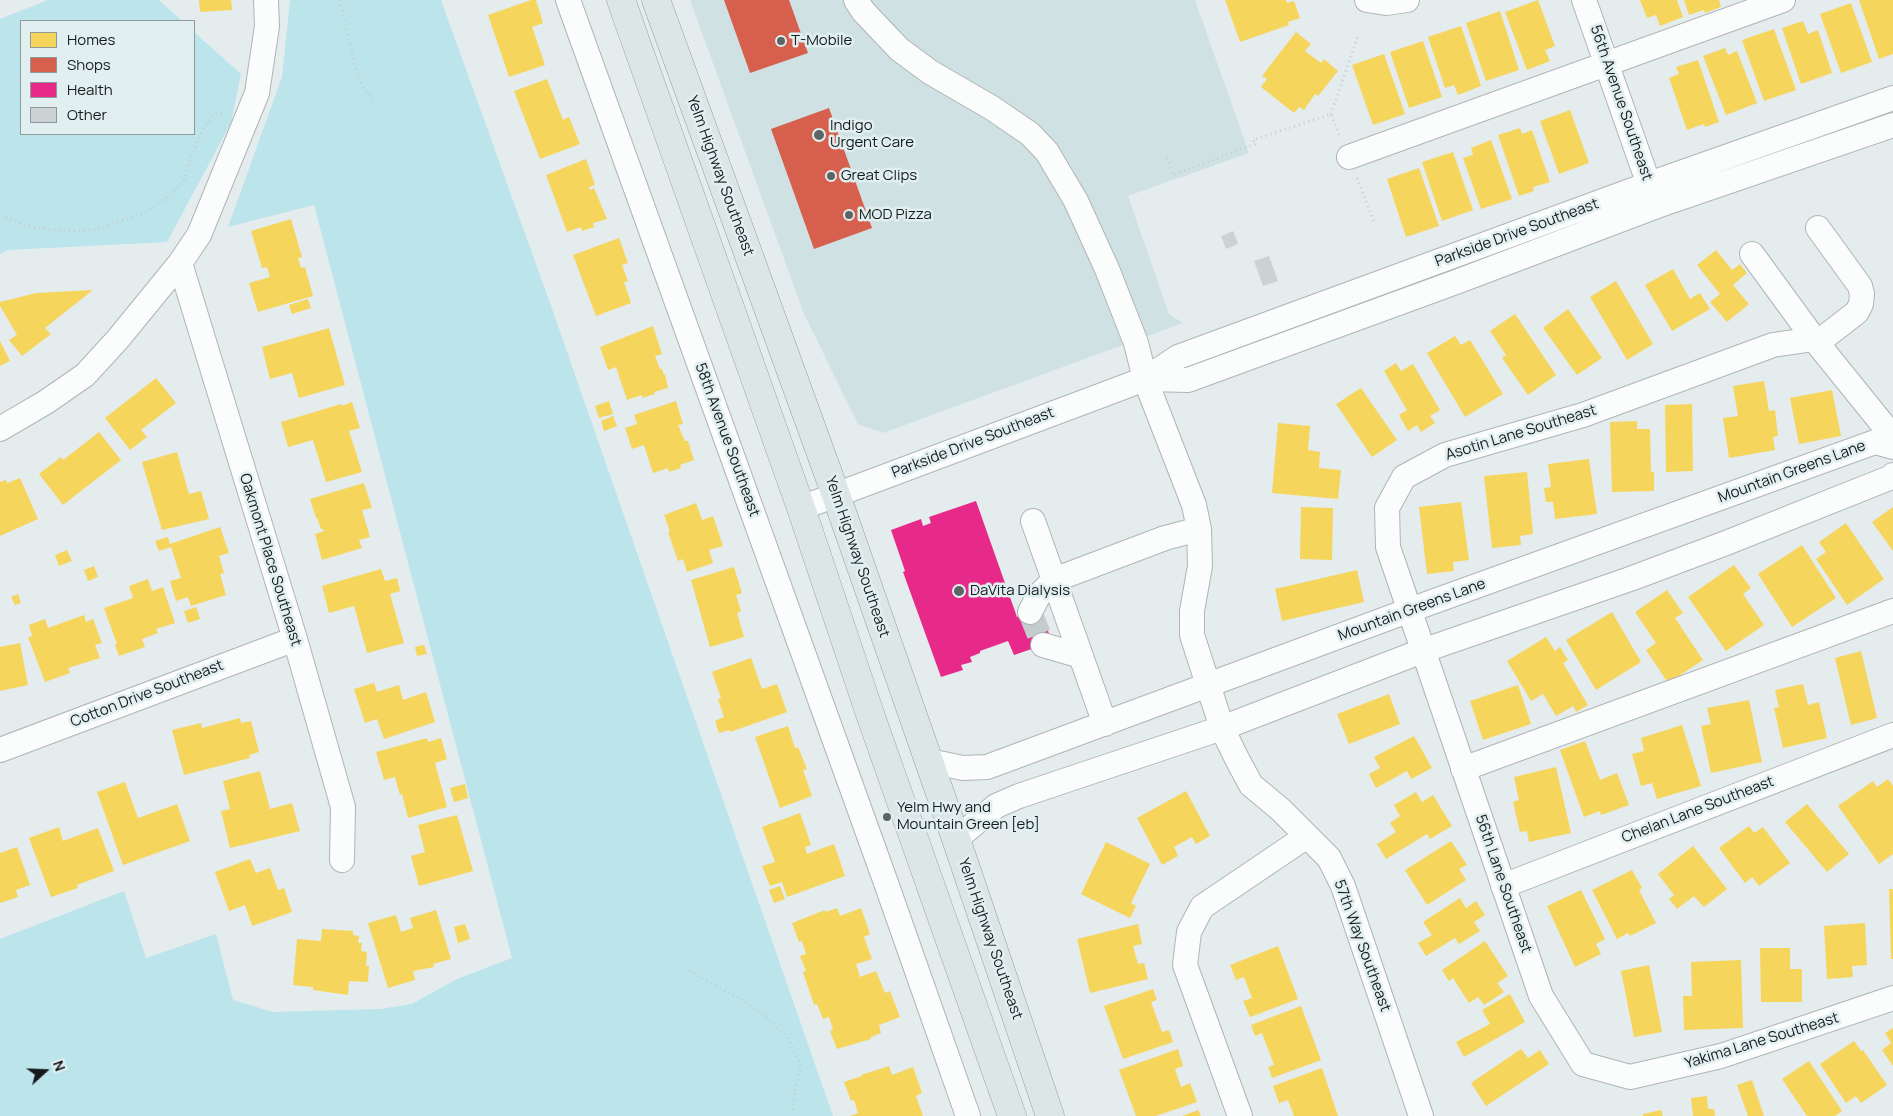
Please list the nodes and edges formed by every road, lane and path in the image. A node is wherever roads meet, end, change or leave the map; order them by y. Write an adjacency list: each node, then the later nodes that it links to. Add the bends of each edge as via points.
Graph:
1 (266, 0): 13 (street, via 267,26)
2 (340, 0): 15 (path, via 356,69)
3 (568, 0): 59 (street, 58th Avenue Southeast)
4 (621, 0): 33 (main road)
5 (656, 0): 32 (main road, Yelm Highway Southeast)
6 (856, 0): 27 (street, 57th Way Southeast, via 899,48 930,72 1030,134 1046,152 1076,201 1107,269 1136,343)
7 (1367, 0): 8 (street, via 1386,3)
8 (1407, 0)
9 (1584, 0): 12 (street, 56th Avenue Southeast)
10 (1783, 0): 12 (street)
11 (1358, 36): 16 (path)
12 (1607, 64): 18 (street); 20 (street, 56th Avenue Southeast)
13 (257, 93): 21 (path, via 216,114 204,126 184,181 147,212 97,229 71,232 27,226); 25 (street, via 199,235)
14 (1893, 98): 20 (street, Parkside Drive Southeast)
15 (375, 101)
16 (1331, 114): 18 (path); 19 (path, via 1253,140 1256,144 1173,175)
17 (1893, 125): 20 (street, Parkside Drive Southeast)
18 (1349, 157): 22 (path)
19 (1167, 158)
20 (1653, 195): 27 (street, Parkside Drive Southeast, via 1178,357)
21 (6, 217)
22 (1374, 222)
23 (1818, 228): 26 (street, via 1860,286 1862,294 1857,312)
24 (1752, 254): 26 (street)
25 (180, 263): 28 (street, via 85,375); 40 (street, Oakmont Place Southeast)
26 (1816, 341): 29 (street); 37 (street, Asotin Lane Southeast, via 1773,345 1583,415 1445,455 1404,476 1387,508 1388,547)
27 (1145, 379): 32 (street, Parkside Drive Southeast); 35 (street, 57th Way Southeast, via 1194,505)
28 (0, 429)
29 (1893, 437)
30 (1893, 447): 37 (street, Mountain Greens Lane, via 1875,442)
31 (1893, 474): 42 (street, via 1726,543)
32 (836, 495): 33 (street, Parkside Drive Southeast); 49 (main road, Yelm Highway Southeast)
33 (801, 508): 60 (main road)
34 (1033, 521): 36 (street)
35 (1199, 528): 36 (street); 44 (street, 57th Way Southeast, via 1200,566 1192,611 1192,635)
36 (1054, 580): 39 (street, via 1039,595); 43 (street)
37 (1410, 610): 42 (street, Asotin Lane Southeast); 44 (street, Mountain Greens Lane)
38 (1893, 611): 50 (street)
39 (1030, 612)
40 (295, 639): 48 (street, Cotton Drive Southeast); 53 (street, Oakmont Place Southeast, via 343,807)
41 (1042, 645): 43 (street)
42 (1422, 651): 46 (street); 50 (street, 56th Lane Southeast)
43 (1081, 656): 45 (street)
44 (1208, 686): 45 (street, Mountain Greens Lane); 46 (street, 57th Way Southeast)
45 (1105, 724): 49 (street, Mountain Greens Lane, via 987,767 963,768)
46 (1222, 728): 51 (street, 57th Way Southeast, via 1251,785); 52 (street, via 1018,796 996,806)
47 (1893, 735): 54 (street, Chelan Lane Southeast)
48 (0, 750)
49 (929, 761): 52 (main road, Yelm Highway Southeast)
50 (1463, 769): 54 (street, 56th Lane Southeast)
51 (1307, 836): 62 (street, via 1202,907 1189,932 1185,965); 63 (street, 57th Way Southeast, via 1329,858 1343,886)
52 (956, 839): 61 (main road, Yelm Highway Southeast)
53 (342, 860)
54 (1503, 886): 57 (street, 56th Lane Southeast, via 1542,996 1583,1064)
55 (689, 971): 58 (path, via 746,1002 788,1038 801,1066)
56 (1893, 998): 57 (street, Yakima Lane Southeast, via 1720,1056)
57 (1630, 1077)
58 (792, 1116)
59 (968, 1116)
60 (1012, 1116)
61 (1050, 1116)
62 (1240, 1116)
63 (1421, 1116)

